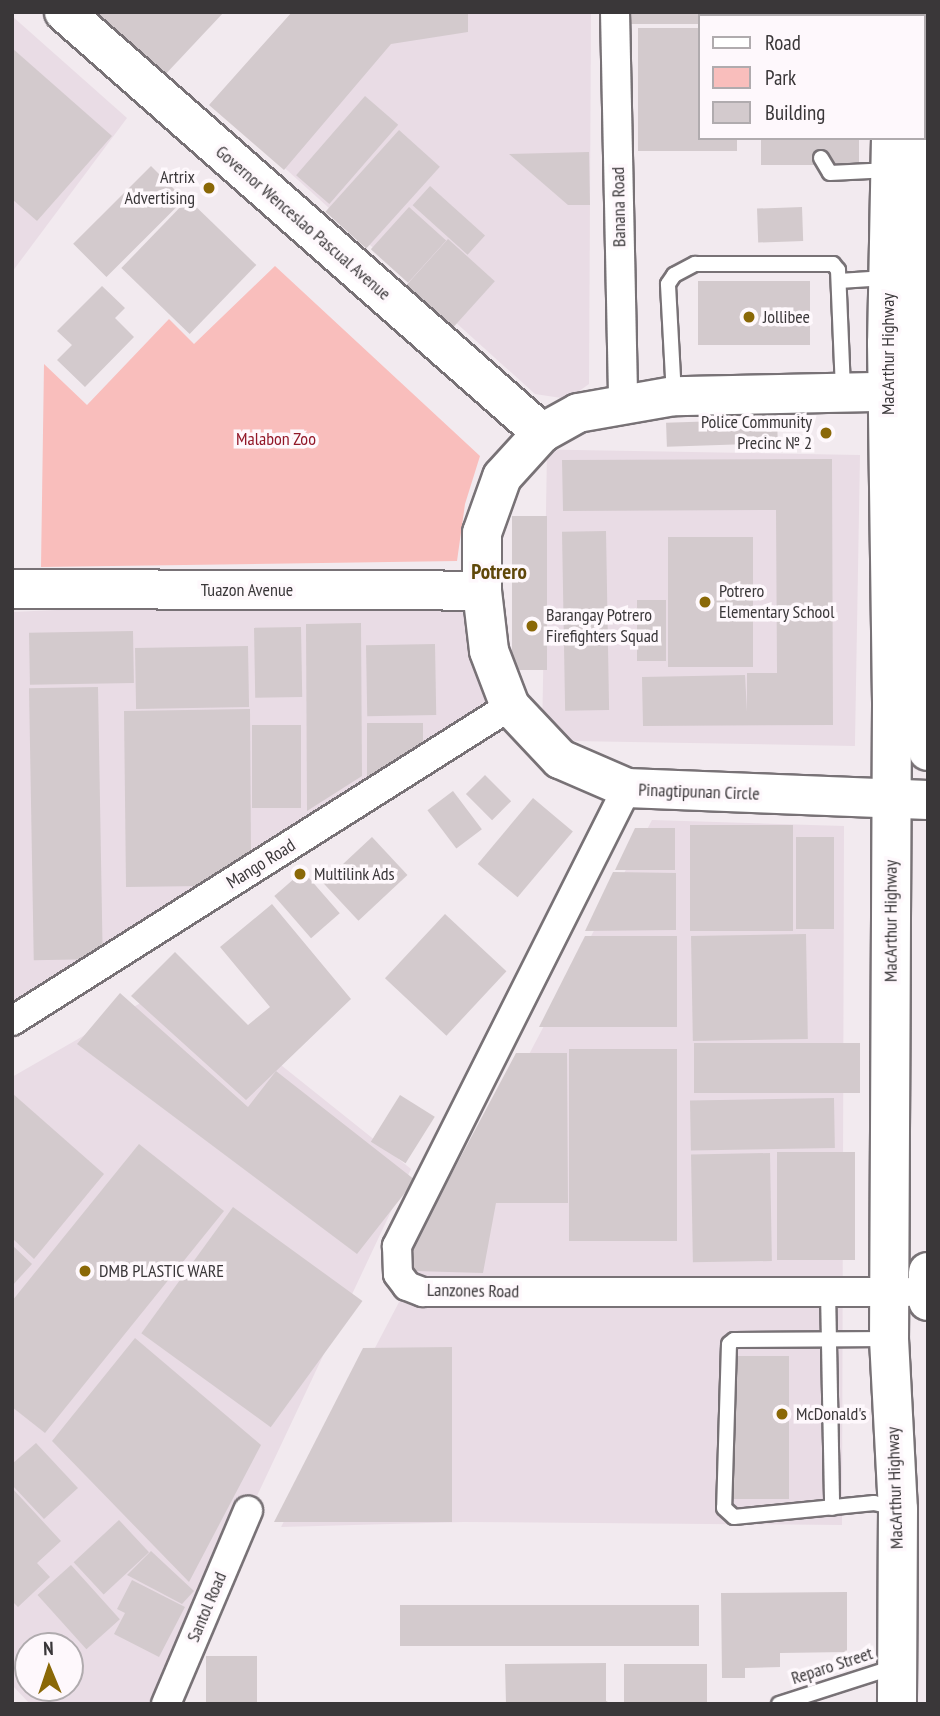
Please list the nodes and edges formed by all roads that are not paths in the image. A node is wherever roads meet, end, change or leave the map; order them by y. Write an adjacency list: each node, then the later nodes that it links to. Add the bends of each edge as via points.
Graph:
1 (64, 12): 12 (main road, Governor Wenceslao Pascual Avenue)
2 (615, 12): 11 (street, Banana Road)
3 (922, 140): 8 (main road, MacArthur Highway)
4 (891, 154): 5 (lane, via 830,173); 6 (main road, MacArthur Highway)
5 (821, 158)
6 (888, 278): 7 (lane); 8 (main road, MacArthur Highway)
7 (839, 281): 9 (lane); 10 (lane, via 838,270 826,262 695,264 684,268 668,284)
8 (913, 391): 9 (main road, Pinagtipunan Circle); 16 (main road, MacArthur Highway); 18 (main road, MacArthur Highway)
9 (843, 393): 10 (main road, Pinagtipunan Circle)
10 (674, 396): 11 (main road, Pinagtipunan Circle)
11 (623, 402): 12 (main road, Pinagtipunan Circle, via 578,413)
12 (542, 433): 14 (main road, Pinagtipunan Circle, via 502,477 482,533)
13 (12, 589): 14 (main road, Tuazon Avenue)
14 (482, 592): 15 (main road, Pinagtipunan Circle, via 489,651)
15 (510, 706): 17 (main road, Pinagtipunan Circle, via 560,759); 19 (street, Mango Road)
16 (928, 751)
17 (627, 788): 18 (main road, Pinagtipunan Circle); 21 (street, Lanzones Road, via 397,1246 398,1274 407,1286 423,1292)
18 (910, 800): 22 (main road, MacArthur Highway)
19 (12, 1021)
20 (928, 1272): 22 (main road, MacArthur Highway)
21 (828, 1291): 22 (street, Lanzones Road); 24 (lane)
22 (915, 1292): 23 (main road, MacArthur Highway); 25 (main road, MacArthur Highway)
23 (928, 1301)
24 (828, 1339): 25 (lane); 26 (lane); 26 (lane, via 734,1340 729,1344 724,1508 734,1517)
25 (889, 1339): 27 (main road, MacArthur Highway)
26 (832, 1508): 27 (lane, via 874,1503)
27 (898, 1509): 29 (main road, MacArthur Highway)
28 (248, 1511): 30 (street, Santol Road)
29 (897, 1666): 31 (lane, Reparo Street); 32 (main road, MacArthur Highway)
30 (166, 1704)
31 (779, 1704)
32 (897, 1704)

